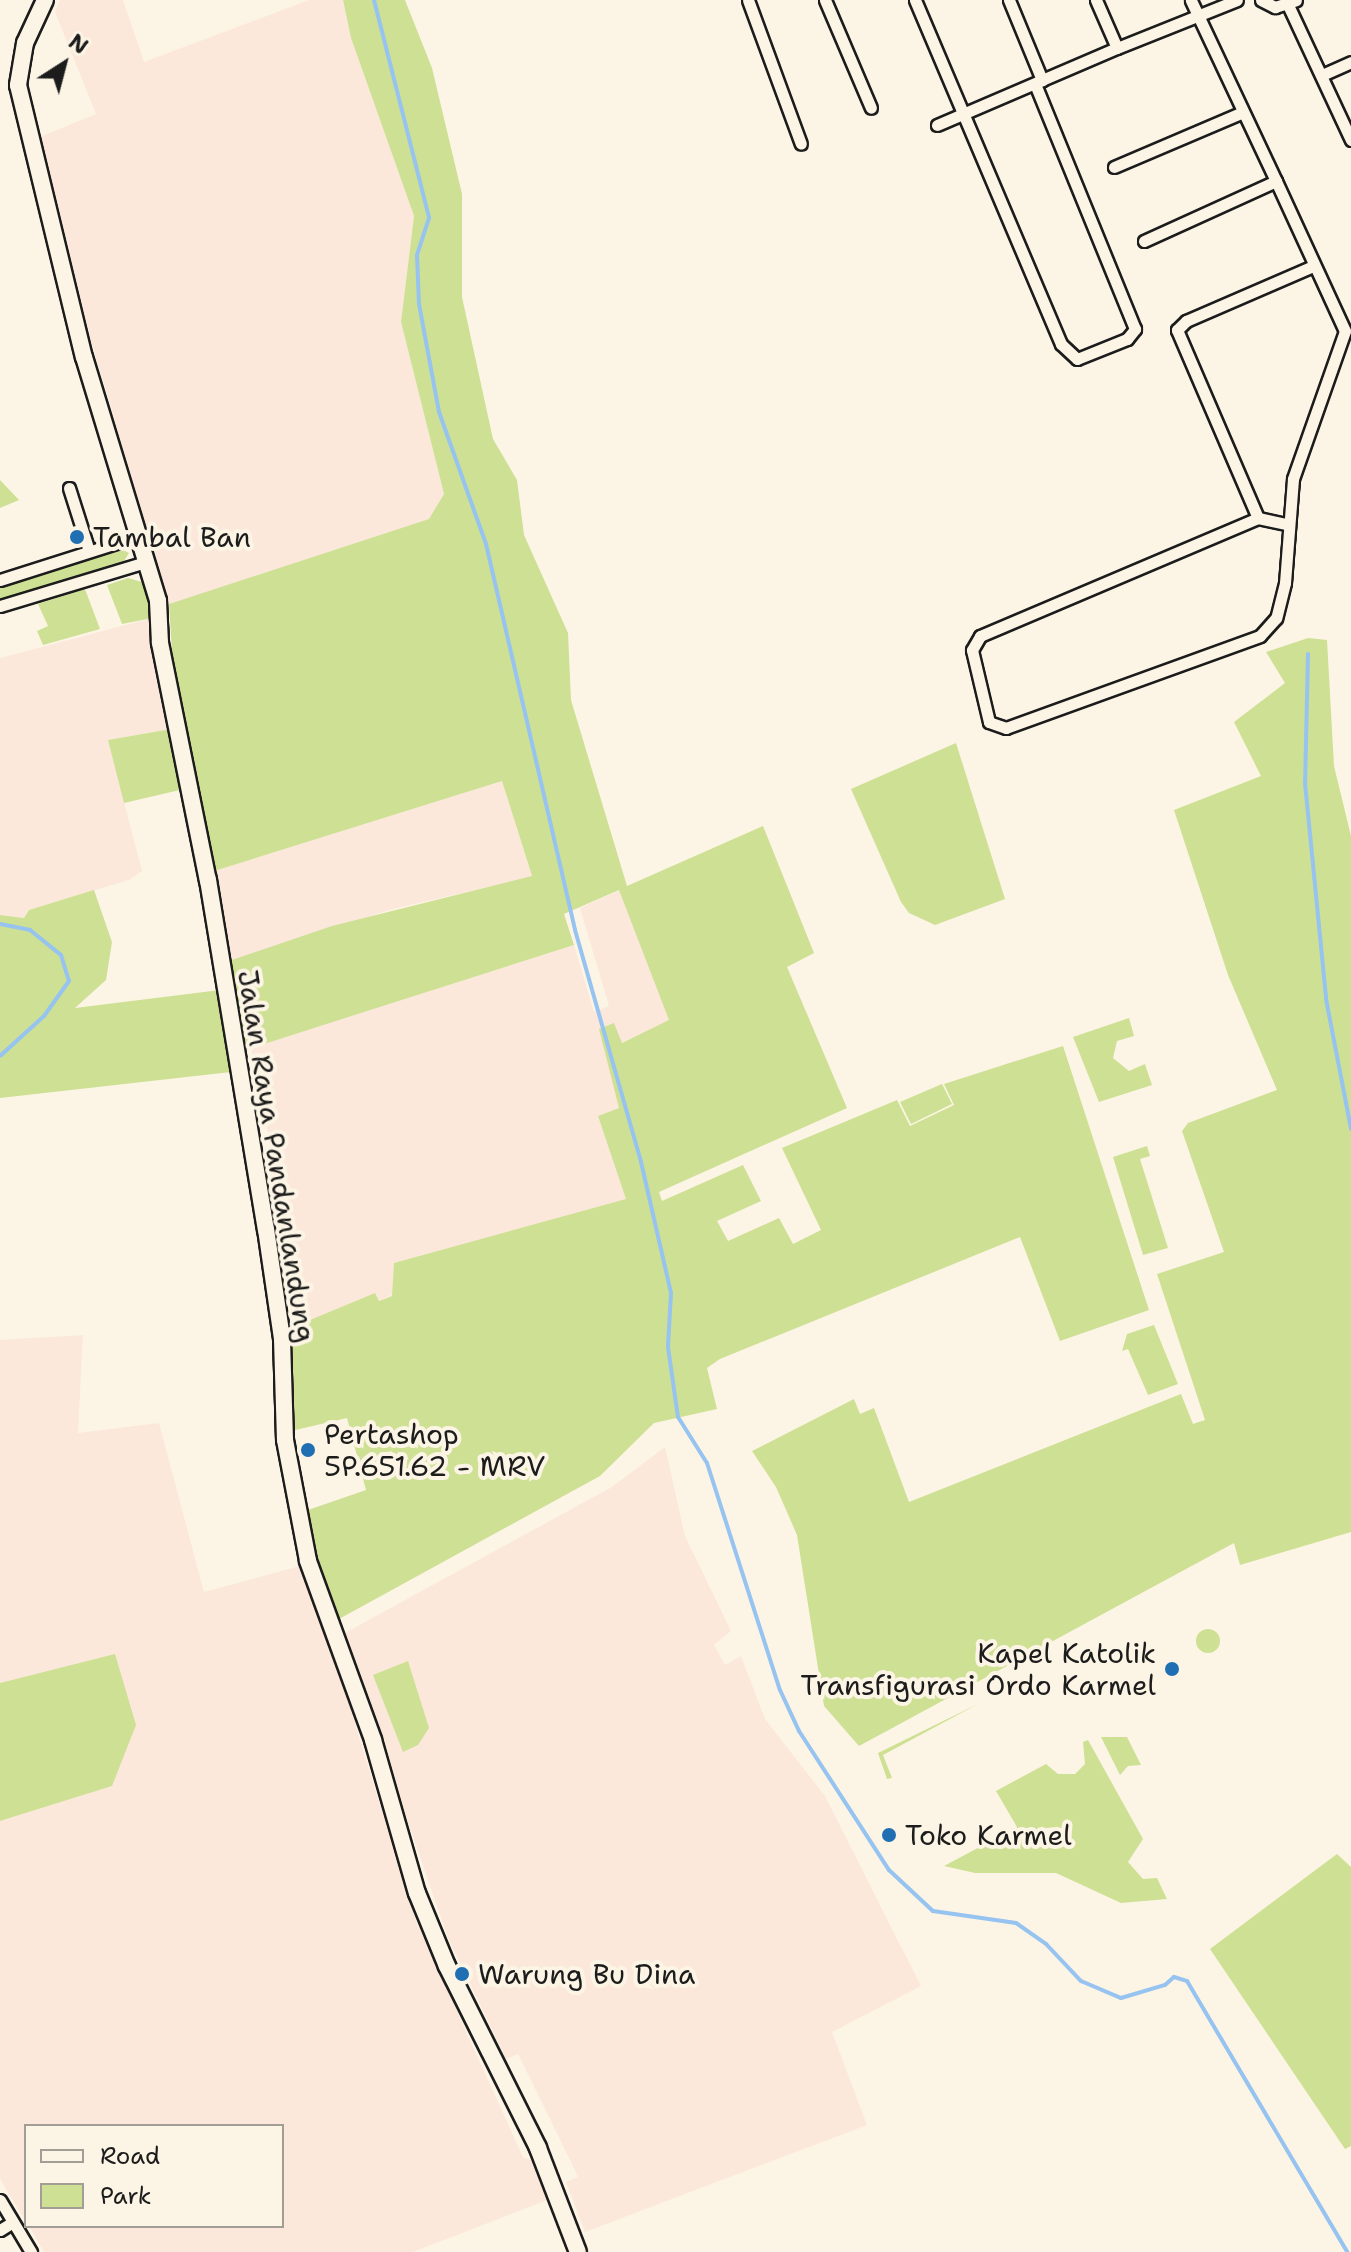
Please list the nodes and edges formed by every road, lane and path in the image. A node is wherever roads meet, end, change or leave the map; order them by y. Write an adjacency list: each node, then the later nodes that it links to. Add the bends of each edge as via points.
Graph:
1 (45, 0): 30 (street, Jalan Raya Pandanlandung, via 25,43 18,85 84,357)
2 (748, 0): 21 (street)
3 (825, 0): 16 (street)
4 (915, 0): 17 (street)
5 (1009, 0): 15 (street)
6 (1096, 0): 12 (street)
7 (1191, 0): 11 (street)
8 (1237, 0): 11 (street)
9 (1261, 0): 10 (street, via 1275,7)
10 (1292, 2): 14 (street)
11 (1198, 16): 12 (street); 18 (street)
12 (1117, 48): 15 (street)
13 (1351, 62): 14 (street)
14 (1322, 75): 20 (street)
15 (1038, 82): 17 (street); 17 (street, via 1134,324 1127,339 1077,359 1067,354)
16 (871, 108)
17 (967, 112): 19 (street)
18 (1243, 112): 22 (street); 23 (street)
19 (937, 125)
20 (1351, 140)
21 (801, 144)
22 (1114, 167)
23 (1276, 181): 24 (street); 25 (street)
24 (1144, 241)
25 (1311, 267): 26 (street); 28 (street, via 1186,321 1177,330)
26 (1348, 329): 29 (street, via 1300,452)
27 (69, 488): 31 (street)
28 (1258, 518): 29 (street); 29 (street, via 975,639 972,650 989,722 1006,728 1260,636 1280,607)
29 (1286, 524)
30 (143, 549): 31 (street); 33 (street); 38 (street, Jalan Raya Pandanlandung, via 158,601 160,643 208,880 266,1229 282,1339 285,1440 308,1561 373,1740 402,1849 433,1934 538,2148)
31 (89, 551): 32 (street)
32 (0, 580)
33 (0, 606)
34 (0, 2200): 35 (street)
35 (13, 2222): 36 (street); 37 (street)
36 (0, 2230)
37 (31, 2252)
38 (578, 2252)

